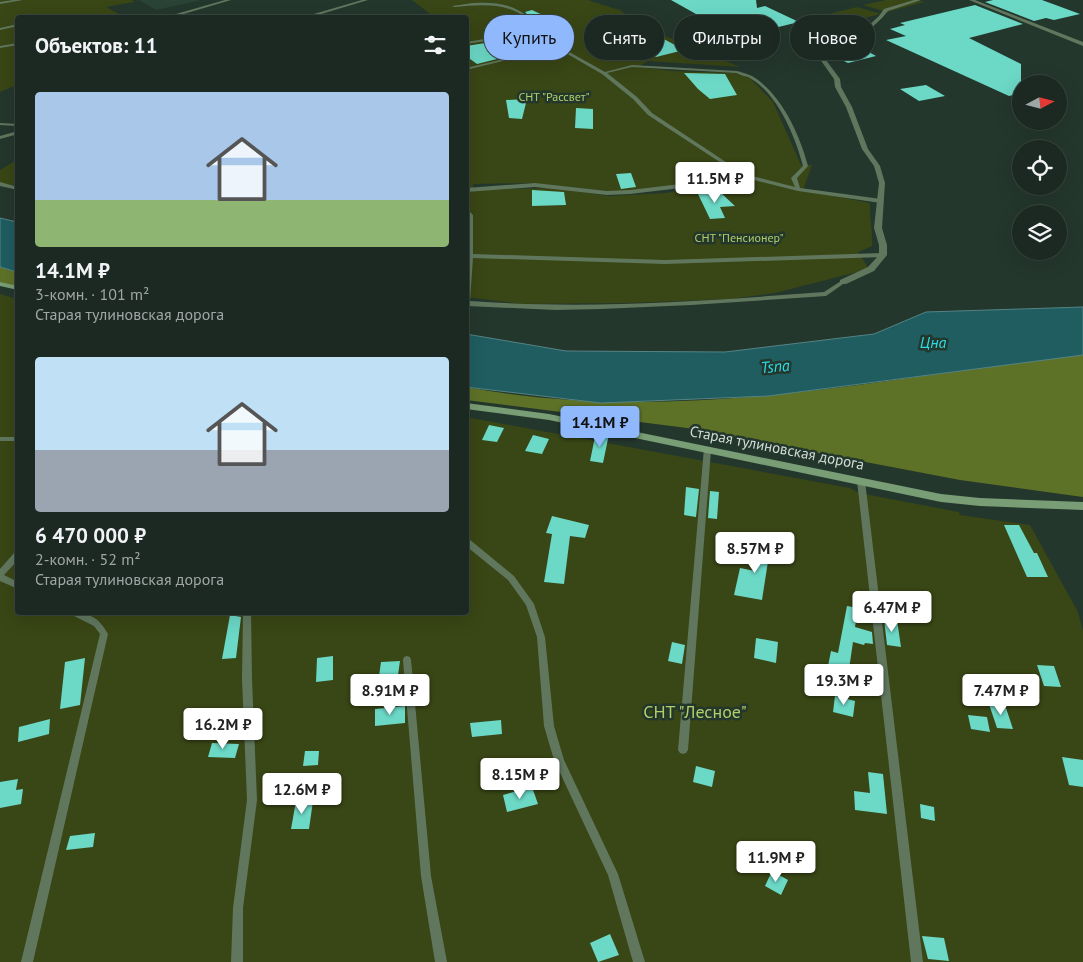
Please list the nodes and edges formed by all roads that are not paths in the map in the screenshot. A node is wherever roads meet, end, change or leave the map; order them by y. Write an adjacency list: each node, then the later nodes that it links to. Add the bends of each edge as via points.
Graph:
1 (21, 0): 7 (lane)
2 (229, 0): 9 (lane)
3 (366, 0): 10 (lane)
4 (499, 0): 8 (lane); 11 (lane, via 514,5)
5 (919, 0): 32 (street, via 886,10 857,36 820,55 837,79 865,149 881,174)
6 (971, 0): 17 (street)
7 (0, 3)
8 (454, 6)
9 (175, 15)
10 (313, 15)
11 (524, 15)
12 (15, 26): 13 (lane)
13 (0, 29)
14 (484, 40): 15 (lane)
15 (469, 43)
16 (15, 44): 18 (lane)
17 (1083, 44)
18 (0, 46)
19 (574, 56): 22 (lane)
20 (504, 60): 21 (lane)
21 (469, 68)
22 (604, 73): 27 (lane, via 650,114); 30 (lane, via 632,66 737,72 752,78 763,85 772,97 802,151 806,166 794,178)
23 (0, 124): 24 (lane)
24 (15, 124)
25 (15, 133): 26 (lane)
26 (0, 138)
27 (742, 175): 30 (lane); 31 (lane, via 706,183 630,192 535,186)
28 (0, 184): 29 (lane)
29 (15, 188)
30 (798, 189): 32 (lane)
31 (469, 190)
32 (881, 200): 34 (street, via 878,228)
33 (469, 214): 35 (lane)
34 (883, 255): 35 (lane, via 665,262); 37 (street, via 871,269)
35 (470, 256): 36 (lane)
36 (469, 272)
37 (843, 282): 40 (lane, via 826,294 681,304 537,309)
38 (0, 284): 39 (street)
39 (15, 287)
40 (469, 304)
41 (469, 406): 44 (street, Старая тулиновская дорога, via 549,417)
42 (0, 439): 43 (lane)
43 (15, 439)
44 (707, 450): 45 (street, Старая тулиновская дорога); 54 (lane)
45 (861, 480): 46 (street, Старая тулиновская дорога, via 951,499); 59 (lane)
46 (1083, 506)
47 (469, 543): 58 (lane, via 511,578 530,604 541,637 549,726 559,760 612,874)
48 (15, 558): 49 (lane)
49 (0, 575): 50 (lane)
50 (15, 584)
51 (79, 615): 55 (lane, via 97,624 104,634)
52 (247, 615): 56 (lane, via 252,800 238,908)
53 (407, 660): 57 (lane, via 426,876)
54 (683, 750)
55 (28, 962)
56 (237, 962)
57 (440, 962)
58 (639, 962)
59 (917, 962)

